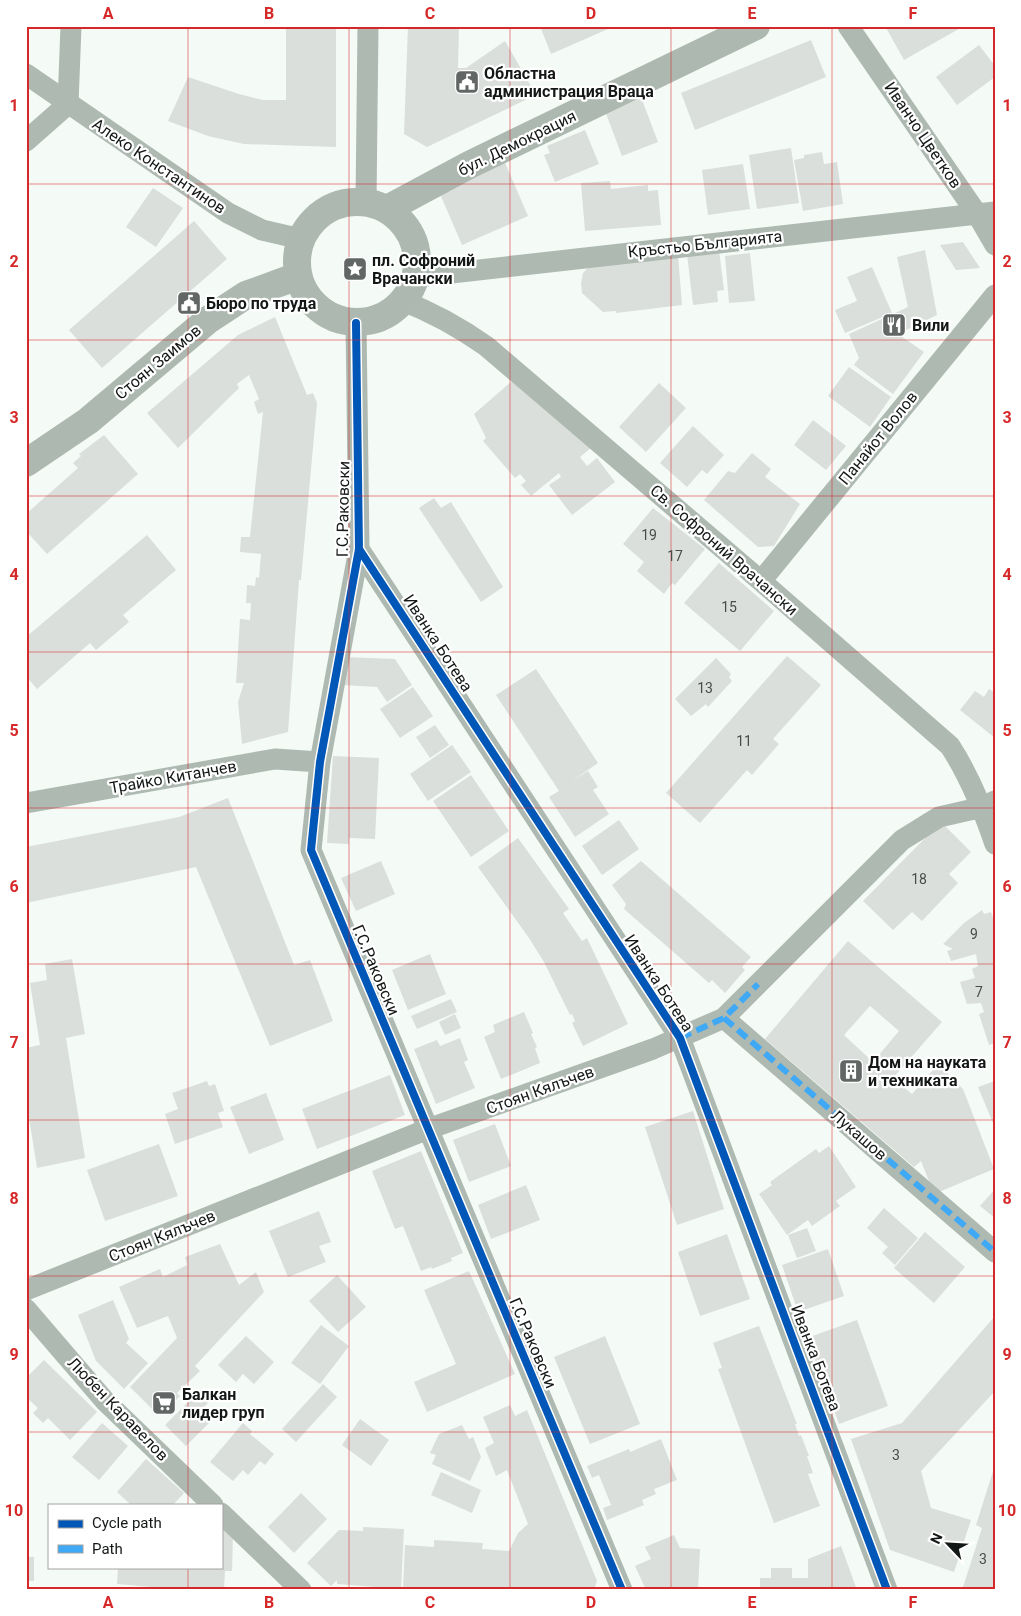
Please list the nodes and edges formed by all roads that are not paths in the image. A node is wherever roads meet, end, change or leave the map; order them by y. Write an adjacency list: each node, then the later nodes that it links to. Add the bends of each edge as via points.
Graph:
1 (70, 26): 6 (street)
2 (368, 26): 8 (street)
3 (756, 26): 8 (street, бул. Демокрация)
4 (848, 26): 9 (street, Иванчо Цветков)
5 (26, 74): 6 (street, Алеко Константинов)
6 (68, 104): 7 (street); 10 (street, Алеко Константинов, via 228,213 262,230)
7 (26, 141)
8 (377, 206): 10 (street, via 344,203 326,210 312,222); 13 (street, via 400,218 410,231 416,246)
9 (986, 213): 11 (street, Иванчо Цветков); 13 (street, Кръстьо Българията)
10 (302, 239): 12 (street, via 298,251)
11 (995, 245)
12 (298, 276): 16 (street, via 313,304 325,314); 17 (street, Стоян Заимов, via 246,295 208,320 88,421)
13 (416, 277): 15 (street)
14 (995, 295): 19 (street, Панайот Волов)
15 (403, 301): 16 (street, via 382,317); 19 (street, Св. Софроний Врачански, via 436,313 486,346)
16 (356, 323): 18 (street, Г.С.Раковски)
17 (26, 463)
18 (359, 549): 20 (street, Г.С.Раковски); 25 (street, Иванка Ботева)
19 (761, 581): 22 (street, Св. Софроний Врачански, via 950,746)
20 (320, 762): 21 (street, Трайко Китанчев, via 275,758); 26 (street, Г.С.Раковски, via 310,850)
21 (26, 803)
22 (989, 804): 23 (street, Св. Софроний Врачански); 24 (street, Стоян Кялъчев, via 939,817 902,840)
23 (995, 844)
24 (724, 1018): 25 (street, Стоян Кялъчев); 27 (street, Лукашов)
25 (680, 1038): 26 (street, Стоян Кялъчев); 34 (street, Иванка Ботева)
26 (428, 1129): 28 (street, Стоян Кялъчев); 33 (street, Г.С.Раковски)
27 (995, 1252)
28 (26, 1290)
29 (26, 1309): 30 (street, Любен Каравелов, via 105,1401)
30 (212, 1504)
31 (222, 1514): 32 (street)
32 (301, 1590)
33 (622, 1590)
34 (887, 1590)

